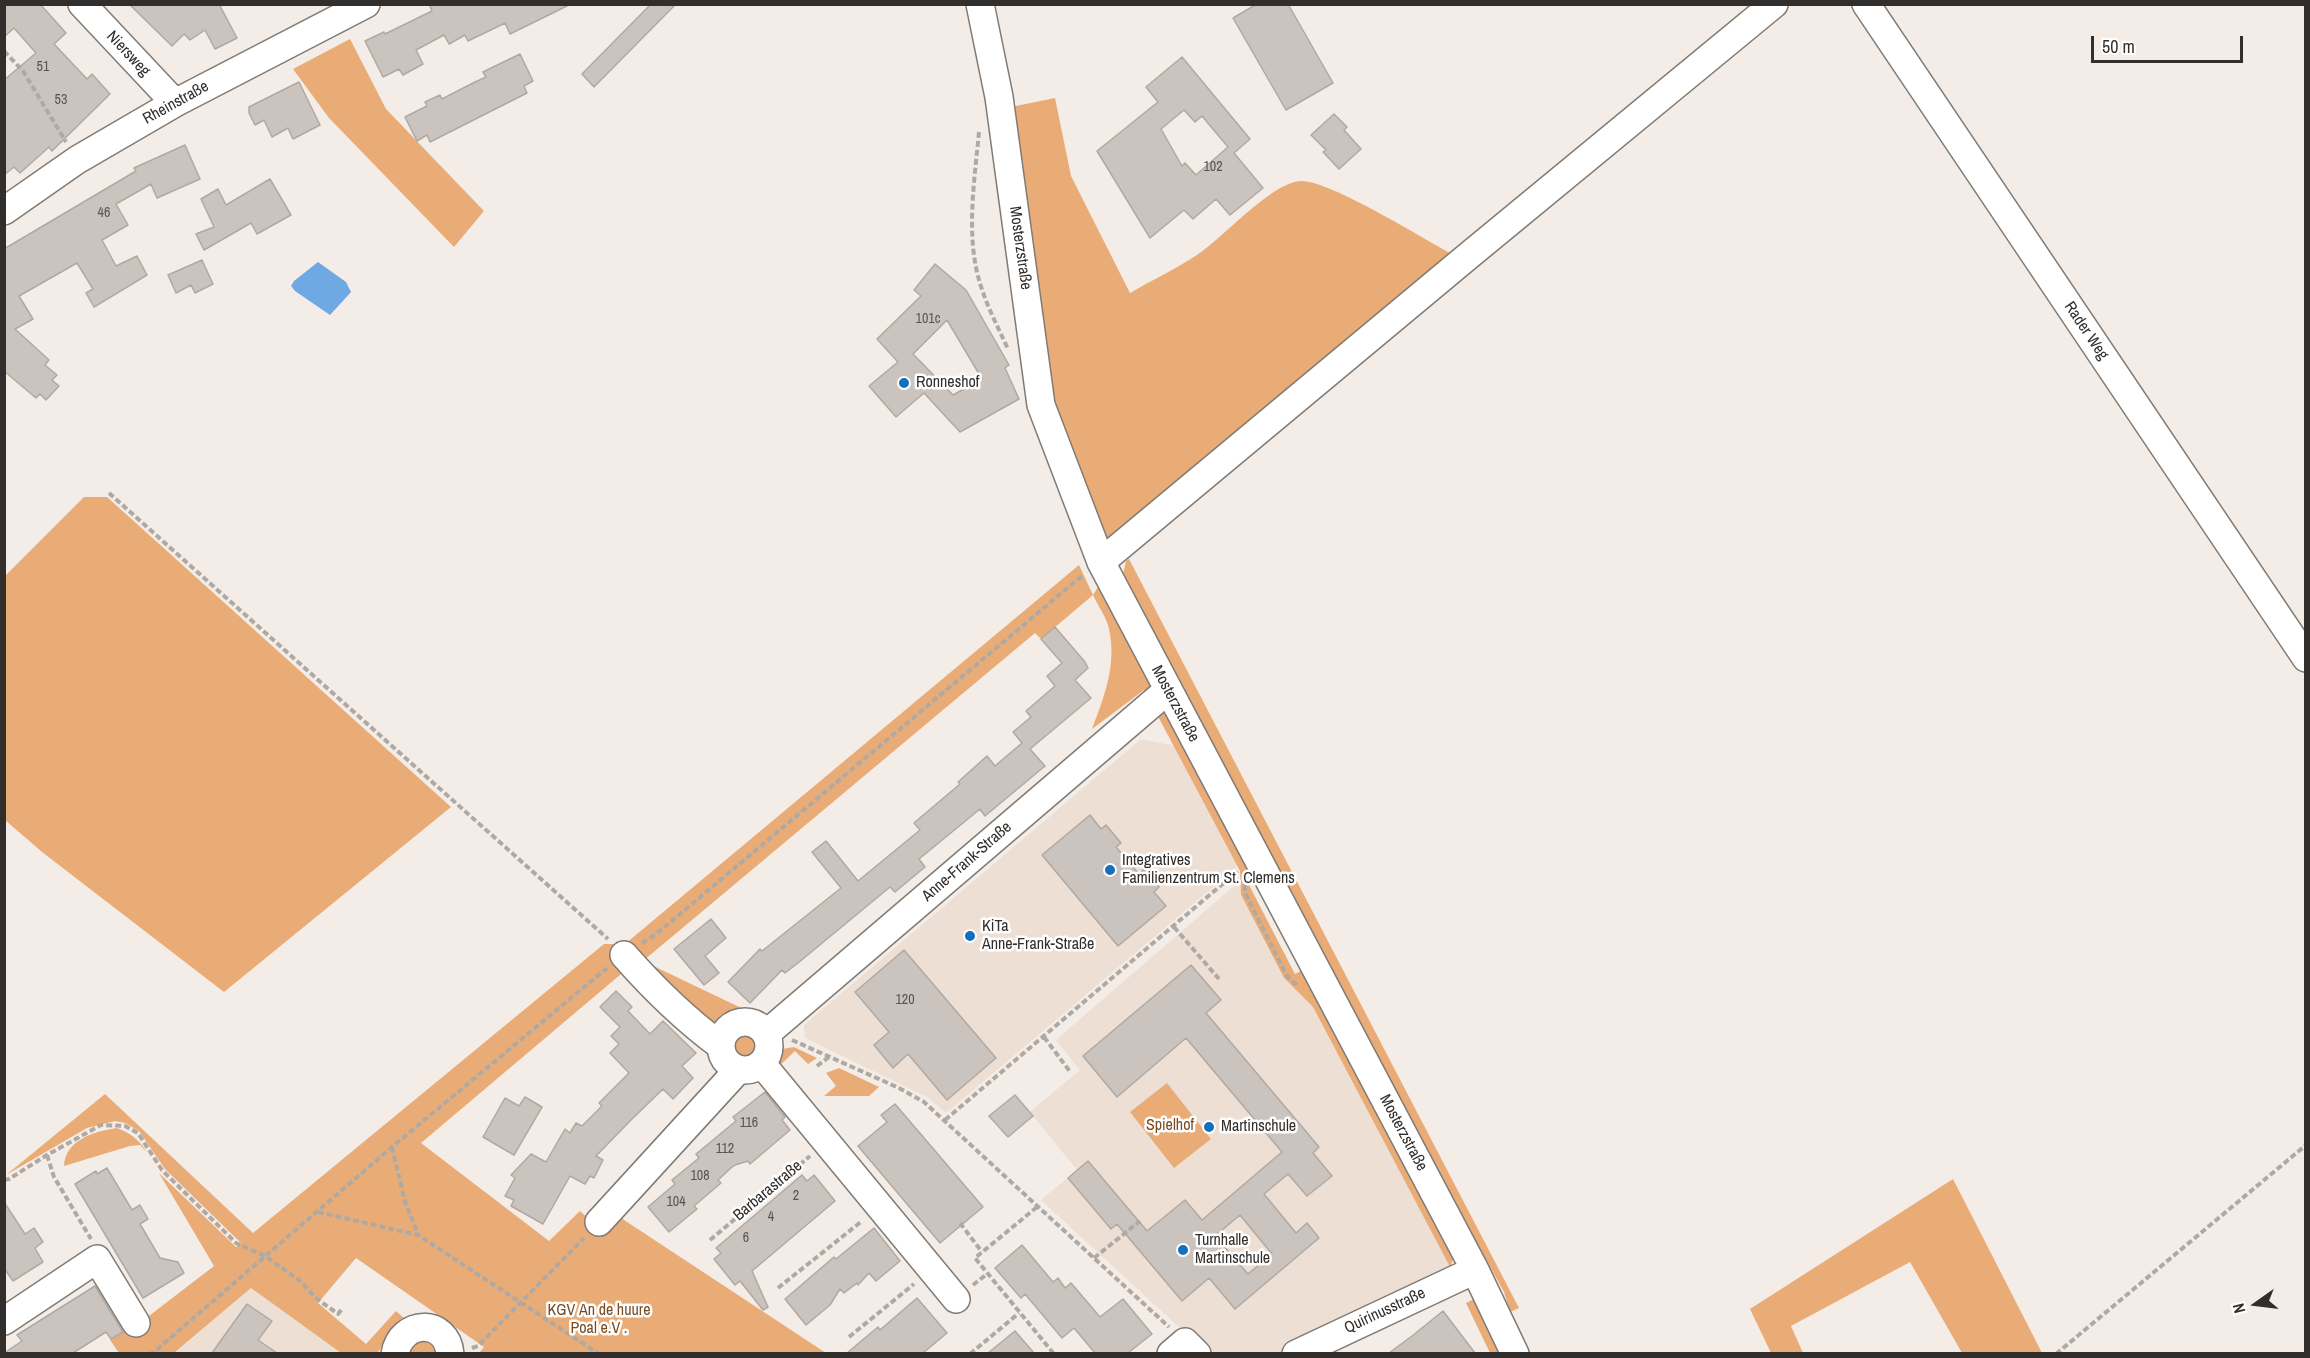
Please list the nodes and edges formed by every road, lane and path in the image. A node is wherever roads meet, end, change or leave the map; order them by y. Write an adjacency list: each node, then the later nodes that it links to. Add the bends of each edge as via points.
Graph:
1 (82, 4): 7 (street, Niersweg)
2 (980, 4): 11 (street, Mosterzstraße, via 999,97 1041,405)
3 (1774, 4): 11 (street)
4 (1866, 4): 12 (street, Rader Weg)
5 (358, 6): 7 (street, Rheinstraße)
6 (4, 51): 8 (path, via 23,71)
7 (175, 103): 8 (street, Rheinstraße)
8 (77, 160): 9 (street, Rheinstraße)
9 (4, 211)
10 (109, 494): 16 (path)
11 (1101, 562): 13 (street, Mosterzstraße); 16 (path, via 655,936)
12 (2306, 658)
13 (1168, 690): 14 (street, Mosterzstraße); 18 (street, Anne-Frank-Straße)
14 (1257, 856): 15 (path); 44 (street, Mosterzstraße)
15 (1174, 927): 17 (path); 19 (path)
16 (624, 954): 20 (street, via 639,973); 28 (path)
17 (1219, 979)
18 (768, 1032): 20 (street, via 754,1024 739,1023 726,1031); 21 (path); 22 (street, via 769,1050)
19 (1044, 1037): 24 (path); 25 (path)
20 (721, 1046): 22 (street, via 726,1060)
21 (829, 1057): 23 (path); 25 (path, via 899,1088)
22 (750, 1066): 26 (street); 35 (street)
23 (817, 1066)
24 (1071, 1073)
25 (945, 1120): 32 (path)
26 (827, 1142): 31 (street); 38 (path, Barbarastraße)
27 (2306, 1145): 62 (path)
28 (392, 1147): 33 (path); 37 (path, via 405,1202)
29 (47, 1155): 30 (path); 40 (path, via 101,1125 125,1126 138,1133 162,1170 236,1243); 42 (path, via 54,1177 94,1243)
30 (4, 1180)
31 (880, 1206): 43 (street); 45 (path)
32 (1037, 1207): 39 (path); 41 (path)
33 (318, 1212): 37 (path); 40 (path)
34 (1140, 1221): 41 (path)
35 (599, 1222): 47 (path)
36 (960, 1223): 39 (path)
37 (418, 1235): 47 (path)
38 (710, 1240)
39 (982, 1252): 49 (path, via 975,1258)
40 (265, 1256): 48 (path, via 338,1314); 55 (path)
41 (1094, 1258): 53 (path)
42 (97, 1259): 50 (street); 51 (street)
43 (932, 1269): 46 (street); 52 (path)
44 (1475, 1270): 60 (street, Quirinusstraße); 61 (street, Mosterzstraße)
45 (778, 1288)
46 (956, 1299)
47 (522, 1303): 54 (path, via 478,1346); 57 (path)
48 (342, 1309)
49 (1019, 1313): 58 (path); 59 (path)
50 (4, 1321)
51 (136, 1323)
52 (849, 1337)
53 (1184, 1350)
54 (459, 1352): 56 (street, via 440,1333 425,1327 401,1336)
55 (149, 1353)
56 (395, 1353)
57 (599, 1353)
58 (970, 1353)
59 (1054, 1353)
60 (1296, 1353)
61 (1515, 1353)
62 (2056, 1353)

